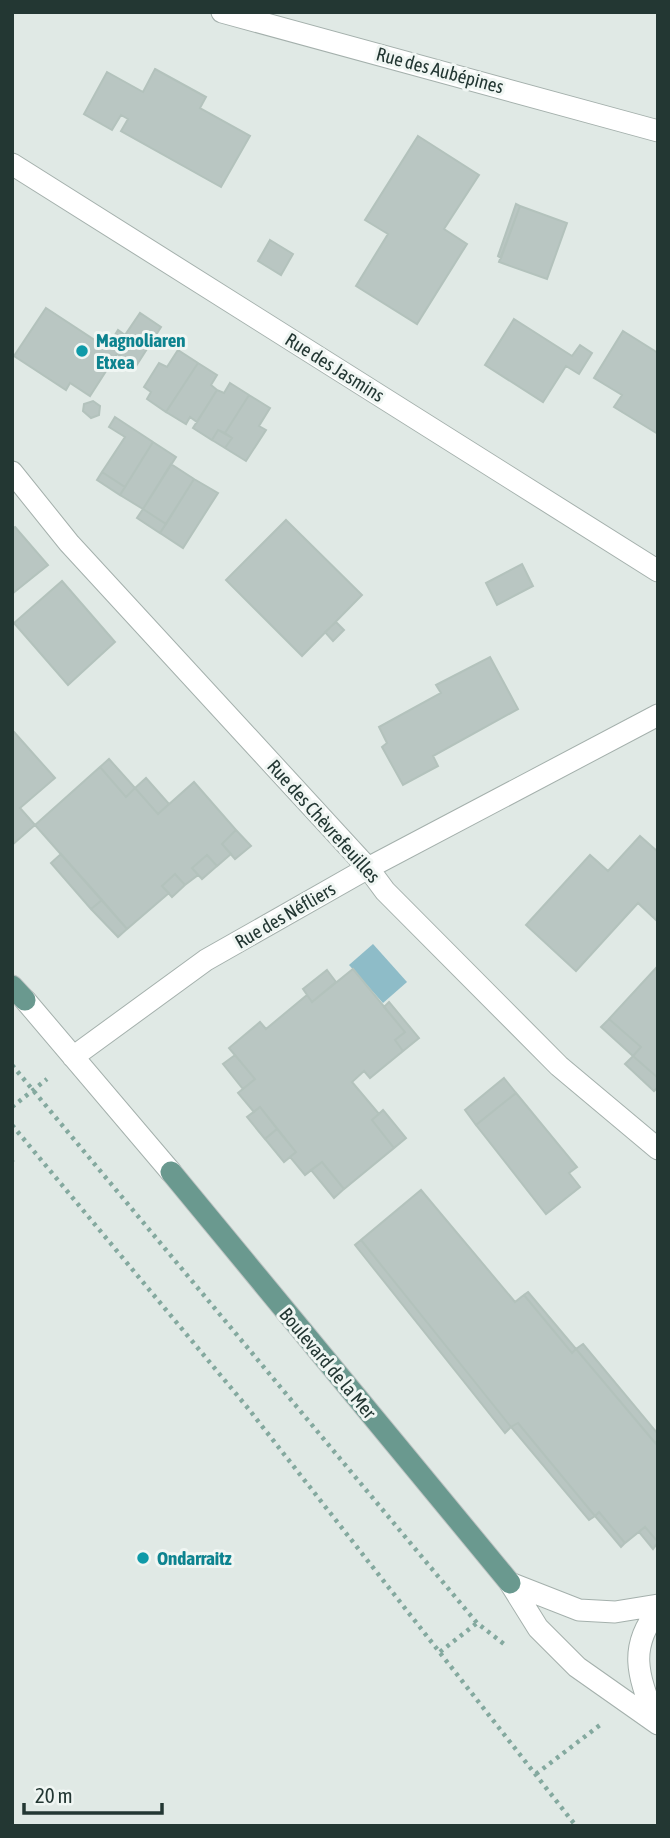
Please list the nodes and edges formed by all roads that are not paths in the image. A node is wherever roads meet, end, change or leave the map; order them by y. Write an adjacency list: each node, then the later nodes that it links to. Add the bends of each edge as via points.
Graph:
1 (222, 12): 2 (street, Rue des Aubépines)
2 (658, 131)
3 (12, 164): 5 (street, Rue des Jasmins)
4 (12, 472): 7 (street, Rue des Chèvrefeuilles, via 69,543)
5 (658, 571)
6 (658, 715): 7 (street, Rue des Néfliers)
7 (368, 868): 9 (street, Rue des Néfliers, via 206,960); 10 (street, Rue des Chèvrefeuilles, via 385,891 559,1066)
8 (19, 993): 9 (street, Boulevard de la Mer)
9 (73, 1057): 11 (street, Boulevard de la Mer)
10 (658, 1149)
11 (171, 1172): 12 (main road, Boulevard de la Mer)
12 (510, 1583): 13 (street, via 579,1610 615,1612); 15 (street, Boulevard de la Mer, via 538,1628 577,1667)
13 (658, 1605)
14 (658, 1610): 15 (street, via 645,1626 637,1660)
15 (657, 1723)

